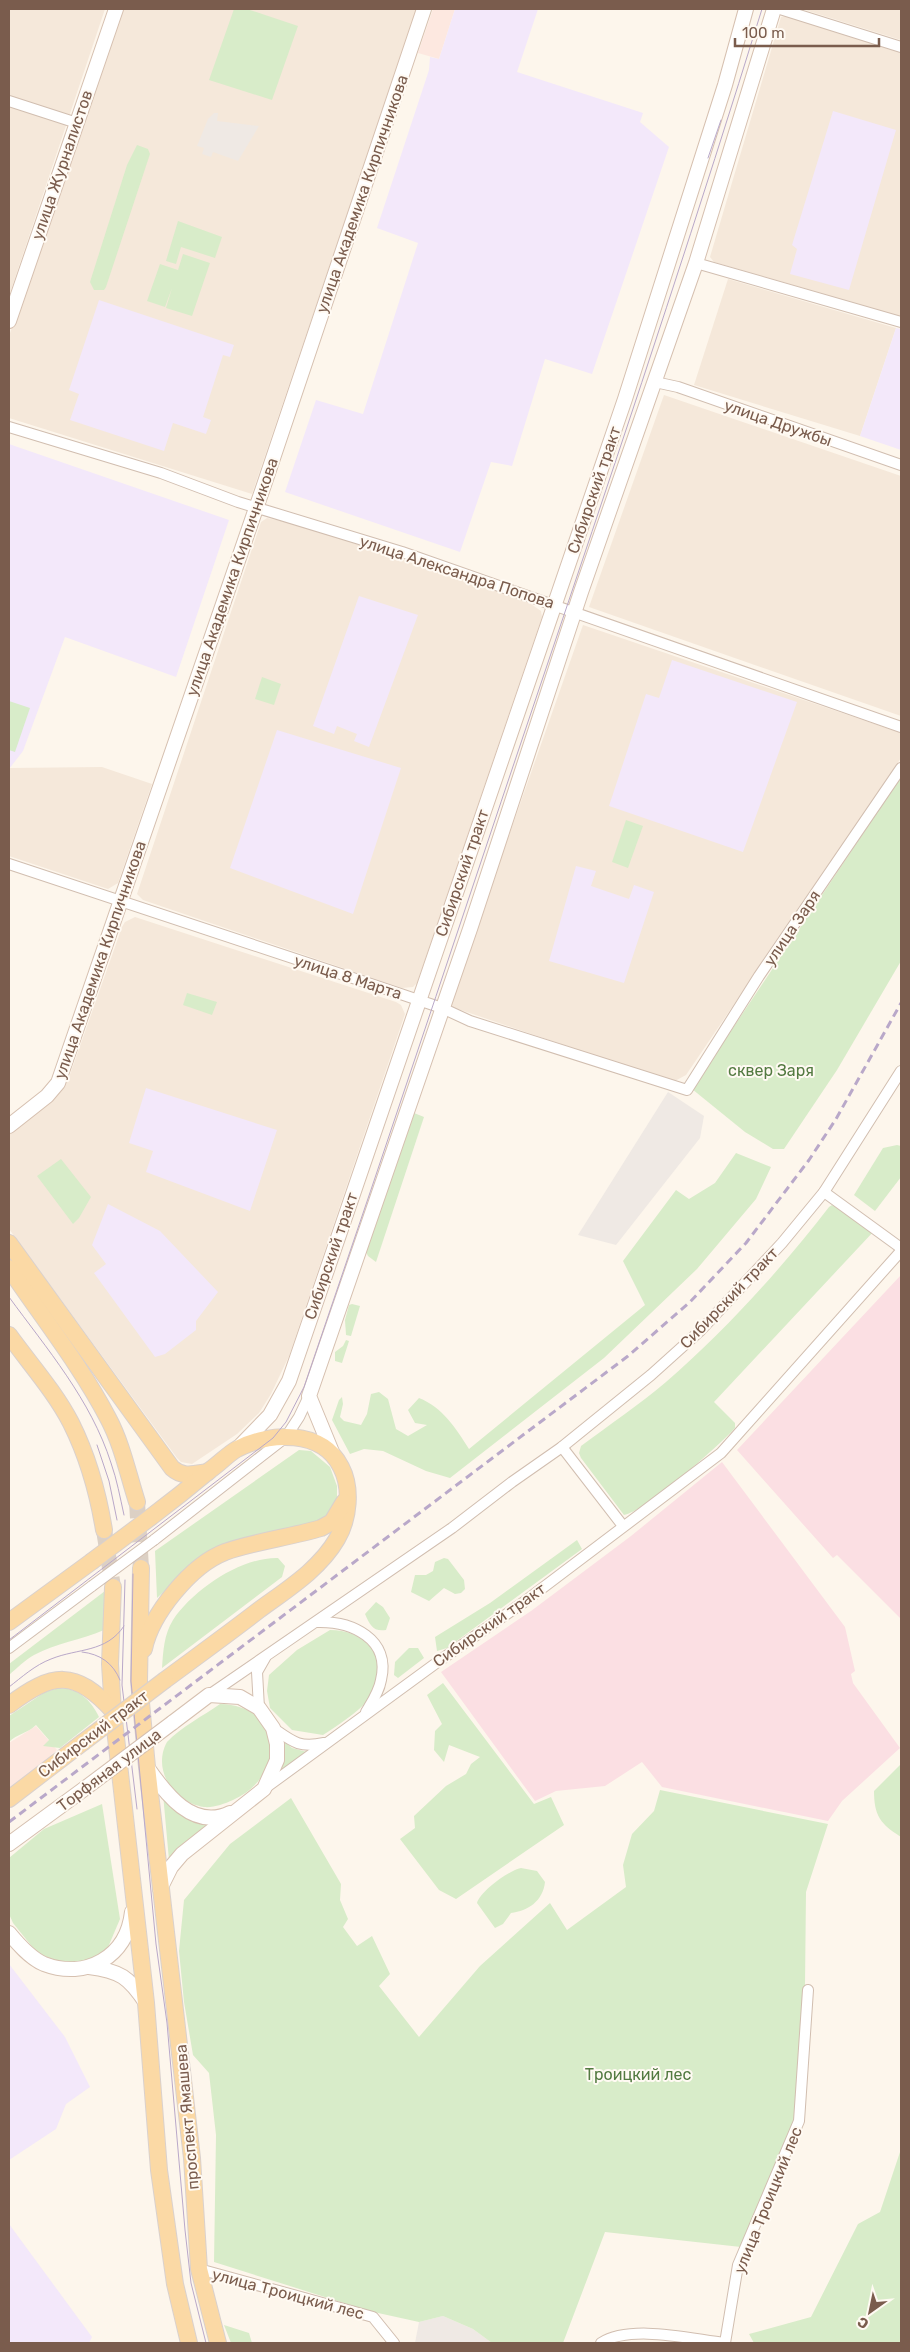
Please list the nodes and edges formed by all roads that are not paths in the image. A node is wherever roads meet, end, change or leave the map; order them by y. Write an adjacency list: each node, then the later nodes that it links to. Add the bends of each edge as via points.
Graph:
1 (116, 9): 8 (main road, улица Журналистов)
2 (424, 9): 15 (main road, улица Академика Кирпичникова)
3 (746, 9): 16 (main road, Сибирский тракт, via 634,371)
4 (774, 9): 9 (main road, Сибирский тракт)
5 (780, 9): 6 (street)
6 (901, 46)
7 (9, 101): 8 (street)
8 (77, 123): 10 (main road, улица Журналистов)
9 (696, 263): 11 (street); 12 (main road, Сибирский тракт)
10 (9, 322)
11 (901, 322)
12 (655, 382): 14 (street, улица Дружбы, via 678,387); 17 (main road, Сибирский тракт)
13 (9, 427): 15 (street, улица Александра Попова, via 161,474)
14 (901, 465)
15 (256, 508): 16 (street, улица Александра Попова, via 402,552); 21 (main road, улица Академика Кирпичникова)
16 (555, 605): 17 (street, улица Александра Попова); 22 (main road, Сибирский тракт)
17 (575, 611): 18 (street, улица Александра Попова); 23 (main road, Сибирский тракт)
18 (901, 727)
19 (901, 768): 25 (street, улица Заря, via 759,976)
20 (9, 864): 21 (street, улица 8 Марта)
21 (121, 902): 22 (street, улица 8 Марта); 26 (main road, улица Академика Кирпичникова, via 58,1083 47,1096)
22 (418, 1000): 23 (street, улица 8 Марта); 35 (main road, Сибирский тракт, via 289,1382 270,1415)
23 (442, 1008): 25 (street, улица 8 Марта, via 470,1021); 32 (main road, Сибирский тракт)
24 (901, 1071): 27 (street, Сибирский тракт)
25 (687, 1090)
26 (9, 1126)
27 (824, 1192): 29 (street); 34 (street, Сибирский тракт, via 782,1243 701,1330)
28 (9, 1243): 37 (main road, via 172,1468 179,1474 188,1475)
29 (901, 1249): 40 (street, Сибирский тракт, via 721,1453)
30 (9, 1268): 39 (main road, via 109,1420)
31 (9, 1335): 41 (main road, via 70,1422 85,1453)
32 (309, 1396): 33 (street, Сибирский тракт); 36 (main road, Сибирский тракт)
33 (286, 1437): 35 (main road); 36 (main road, via 308,1439); 46 (street, Сибирский тракт, bridge)
34 (562, 1447): 40 (street); 45 (street, Сибирский тракт)
35 (237, 1449): 37 (main road, Сибирский тракт)
36 (332, 1452): 38 (main road, Сибирский тракт, via 345,1474)
37 (208, 1472): 44 (main road, Сибирский тракт, bridge)
38 (347, 1496): 48 (main road, via 332,1522 321,1528 224,1552 184,1580 148,1634); 58 (main road, Сибирский тракт, bridge, via 343,1526 337,1540 324,1558 301,1579)
39 (137, 1502)
40 (623, 1526): 53 (street, Сибирский тракт, via 505,1616)
41 (104, 1530)
42 (141, 1568): 48 (main road, проспект Ямашева)
43 (113, 1587): 52 (main road, проспект Ямашева, via 110,1651)
44 (9, 1622)
45 (318, 1622): 47 (street, Сибирский тракт); 53 (street, via 354,1626 377,1647 382,1662 382,1680)
46 (9, 1648)
47 (266, 1655): 49 (street, Сибирский тракт); 51 (street, via 257,1672)
48 (139, 1681): 56 (main road, проспект Ямашева)
49 (209, 1695): 51 (main road, Сибирский тракт, via 240,1697); 60 (main road, Торфяная улица, bridge)
50 (9, 1705): 52 (main road, via 27,1691 62,1679 86,1685)
51 (259, 1708): 54 (main road, Сибирский тракт)
52 (113, 1711): 62 (main road, проспект Ямашева)
53 (362, 1717): 55 (street, Сибирский тракт)
54 (273, 1728): 55 (street, Сибирский тракт, via 292,1742 306,1746); 57 (main road, Сибирский тракт, via 277,1760)
55 (328, 1742): 57 (street, Сибирский тракт)
56 (148, 1767): 59 (main road, проспект Ямашева, via 164,1791 183,1809 213,1817); 61 (main road, проспект Ямашева)
57 (264, 1789): 59 (main road, Сибирский тракт)
58 (9, 1799)
59 (239, 1808): 61 (main road, via 182,1854)
60 (9, 1844)
61 (160, 1889): 67 (main road, проспект Ямашева, via 192,2158)
62 (134, 1892): 64 (main road, via 130,1930 106,1960); 66 (main road, проспект Ямашева)
63 (9, 1933): 64 (main road, via 42,1963 64,1969)
64 (88, 1967): 66 (main road, via 123,1975)
65 (808, 1990): 71 (street, улица Троицкий лес, via 799,2121 738,2264 725,2343 641,2334 621,2335)
66 (146, 2003): 68 (main road, проспект Ямашева, via 159,2170 174,2284)
67 (199, 2269): 69 (main road, проспект Ямашева); 70 (street, улица Троицкий лес, via 373,2317)
68 (189, 2343)
69 (218, 2343)
70 (394, 2343)
71 (601, 2343)

